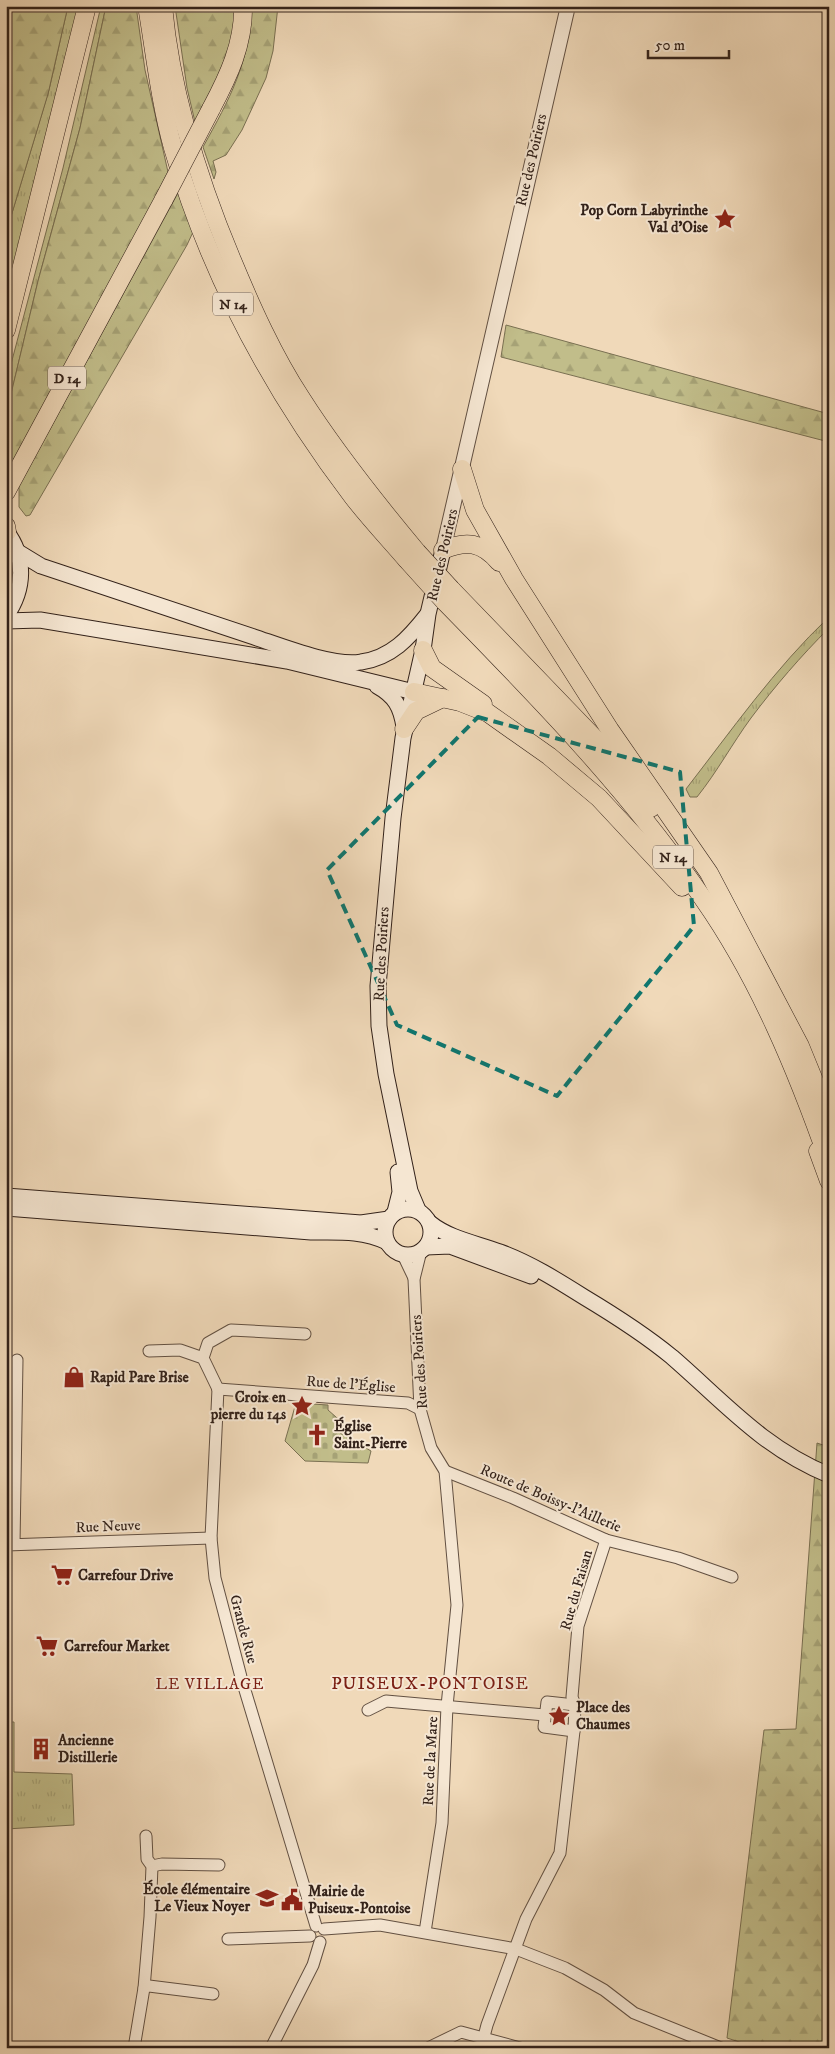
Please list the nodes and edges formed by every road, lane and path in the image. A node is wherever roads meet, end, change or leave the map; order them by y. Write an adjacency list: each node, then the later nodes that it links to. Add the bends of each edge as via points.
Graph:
1 (87, 6): 6 (highway)
2 (147, 6): 12 (highway, N 14, via 173,147 207,248 246,331 288,404 353,497)
3 (162, 6): 12 (highway, N 14, via 175,87 205,196 257,322 300,398)
4 (243, 6): 8 (highway, D 14, bridge, via 237,51 212,110)
5 (568, 6): 7 (street, Rue des Poiriers, via 534,143)
6 (6, 330)
7 (462, 468): 10 (street, Rue des Poiriers); 13 (highway, via 475,510)
8 (6, 492)
9 (7, 529): 11 (main road)
10 (442, 550): 13 (highway, via 458,544 477,544); 15 (main road, Rue des Poiriers)
11 (18, 552): 15 (main road, via 50,569 286,648 338,661 360,663 385,655 404,643); 16 (main road, via 19,590)
12 (412, 556): 14 (highway, N 14, bridge)
13 (514, 579): 24 (highway, via 610,730 709,873)
14 (448, 595): 24 (highway, N 14, via 605,749 687,854); 27 (highway, N 14, via 567,727 653,829 705,901 750,978 788,1056)
15 (428, 614): 18 (main road, Rue des Poiriers)
16 (6, 616)
17 (6, 622): 19 (main road, via 40,620 288,661)
18 (423, 650): 20 (main road, Rue des Poiriers); 22 (highway, via 432,668)
19 (362, 679): 20 (main road); 23 (main road, via 394,697)
20 (414, 692): 21 (highway); 23 (main road, Rue des Poiriers)
21 (443, 698): 22 (highway, via 475,707); 23 (highway, via 416,711)
22 (505, 724): 28 (highway, via 599,798 676,878 723,945 766,1026 796,1090)
23 (404, 728): 25 (main road, Rue des Poiriers, via 378,986 380,1036)
24 (747, 943): 26 (highway, N 14, via 800,1046)
25 (393, 1111): 31 (main road, via 410,1191); 32 (main road, via 400,1187)
26 (829, 1117)
27 (829, 1162)
28 (829, 1181)
29 (6, 1196): 32 (main road, via 361,1223)
30 (6, 1208): 34 (main road, via 345,1232)
31 (418, 1210): 32 (main road, via 405,1208); 33 (main road)
32 (392, 1216): 34 (main road, via 385,1230)
33 (430, 1223): 35 (main road, via 432,1235); 38 (main road, via 447,1234 502,1252 551,1276)
34 (387, 1242): 36 (main road)
35 (424, 1249): 36 (main road); 37 (street); 38 (main road, via 446,1245 455,1247)
36 (403, 1254): 37 (street)
37 (414, 1279): 44 (street, Rue des Poiriers)
38 (584, 1297): 46 (main road, via 654,1343 761,1437 790,1458)
39 (305, 1334): 41 (street, via 231,1330 208,1343)
40 (149, 1351): 41 (street, via 180,1350)
41 (203, 1358): 43 (street)
42 (16, 1360): 49 (street)
43 (218, 1389): 44 (street, Rue de l'Église, via 408,1403); 47 (street, Grande Rue)
44 (420, 1409): 45 (street, Rue des Poiriers, via 431,1448)
45 (445, 1471): 48 (street, Route de Boissy-l'Aillerie); 52 (street, Rue de la Mare, via 457,1605)
46 (829, 1475)
47 (211, 1538): 49 (street, Rue Neuve); 59 (street, Grande Rue, via 215,1578 239,1668)
48 (606, 1540): 50 (street, Route de Boissy-l'Aillerie, via 678,1558); 51 (street, Rue du Faisan, via 578,1626 572,1697)
49 (10, 1544)
50 (732, 1577)
51 (575, 1705): 54 (street, via 547,1702); 55 (street, Rue du Faisan)
52 (447, 1706): 53 (street, via 386,1701); 54 (street); 60 (street, Rue de la Mare, via 442,1823)
53 (368, 1710)
54 (545, 1715): 55 (street, via 544,1727)
55 (573, 1734): 62 (street, Rue du Faisan, via 560,1852 526,1919)
56 (146, 1836): 58 (street, via 147,1858)
57 (219, 1865): 58 (street)
58 (152, 1866): 63 (street)
59 (316, 1931): 60 (street, via 380,1924); 61 (street); 67 (street, via 312,1941 320,1942 313,1965)
60 (425, 1932): 62 (street)
61 (228, 1939)
62 (516, 1949): 65 (street, Rue du Faisan); 70 (street, via 565,1968 604,1990 634,2013)
63 (144, 1988): 64 (street); 66 (street)
64 (214, 1994)
65 (482, 2042): 68 (street, via 462,2032); 69 (street)
66 (134, 2048)
67 (272, 2048)
68 (428, 2048)
69 (520, 2048)
70 (721, 2048)

